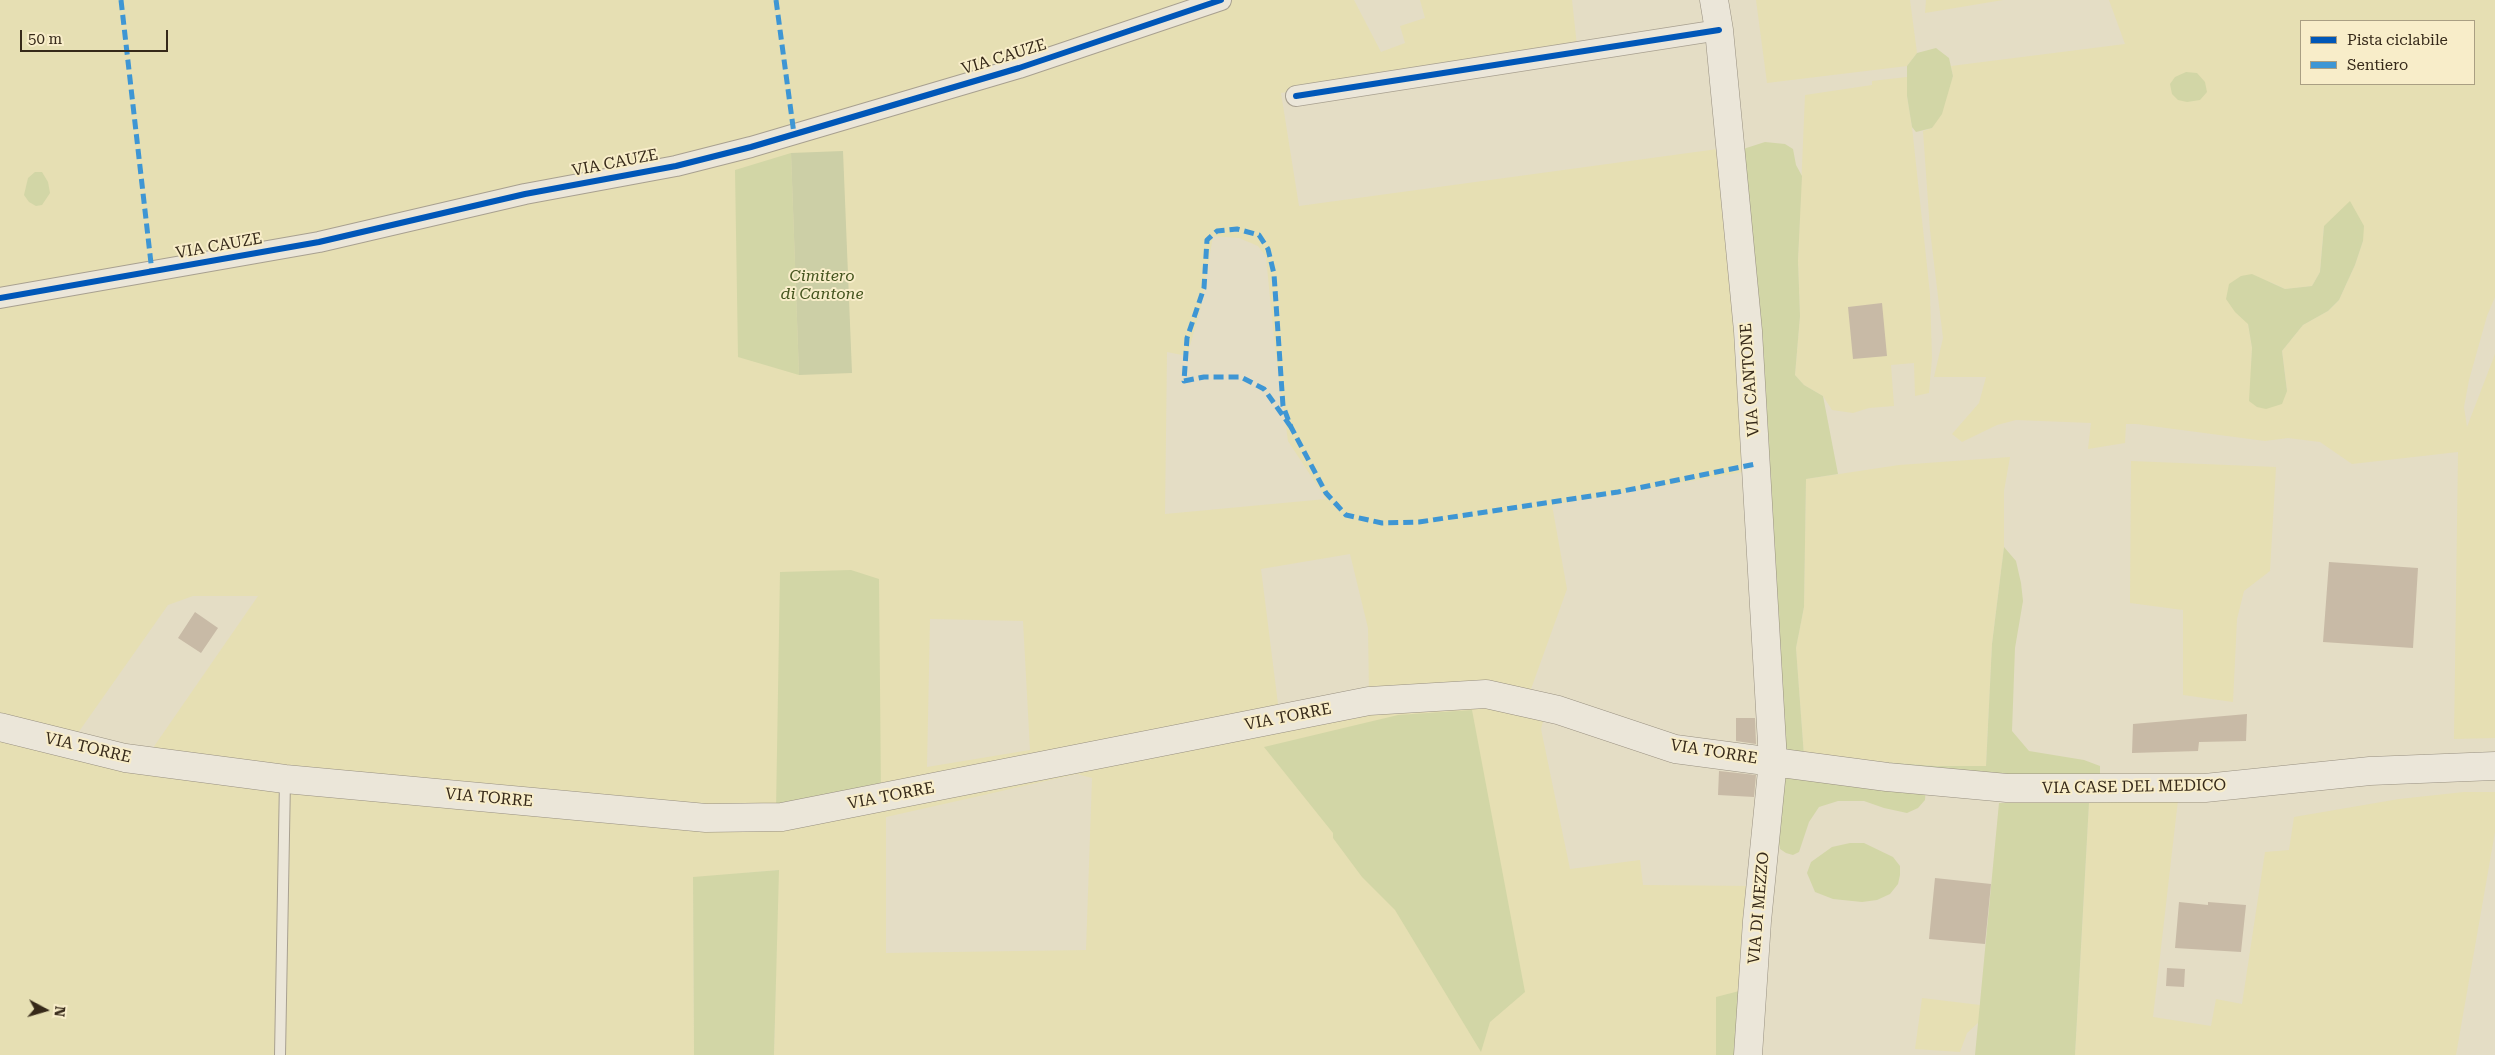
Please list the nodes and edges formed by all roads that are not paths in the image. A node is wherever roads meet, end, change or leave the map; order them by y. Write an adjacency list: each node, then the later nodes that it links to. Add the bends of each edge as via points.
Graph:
1 (1221, 0): 5 (street, VIA CAUZE, via 1019,68 676,166 525,194 318,242)
2 (1714, 0): 3 (main road, VIA CANTONE)
3 (1719, 30): 4 (street); 7 (main road, VIA CANTONE, via 1748,331)
4 (1296, 96)
5 (0, 298)
6 (0, 727): 9 (main road, VIA TORRE, via 125,758)
7 (1773, 761): 8 (main road, VIA CASE DEL MEDICO, via 1887,777 2007,788 2205,788 2370,771); 9 (main road, VIA TORRE, via 1675,748 1558,710 1486,694 1369,701 782,818 706,818); 11 (main road, VIA DI MEZZO, via 1756,921)
8 (2495, 766)
9 (285, 780): 10 (lane)
10 (280, 1055)
11 (1748, 1055)

